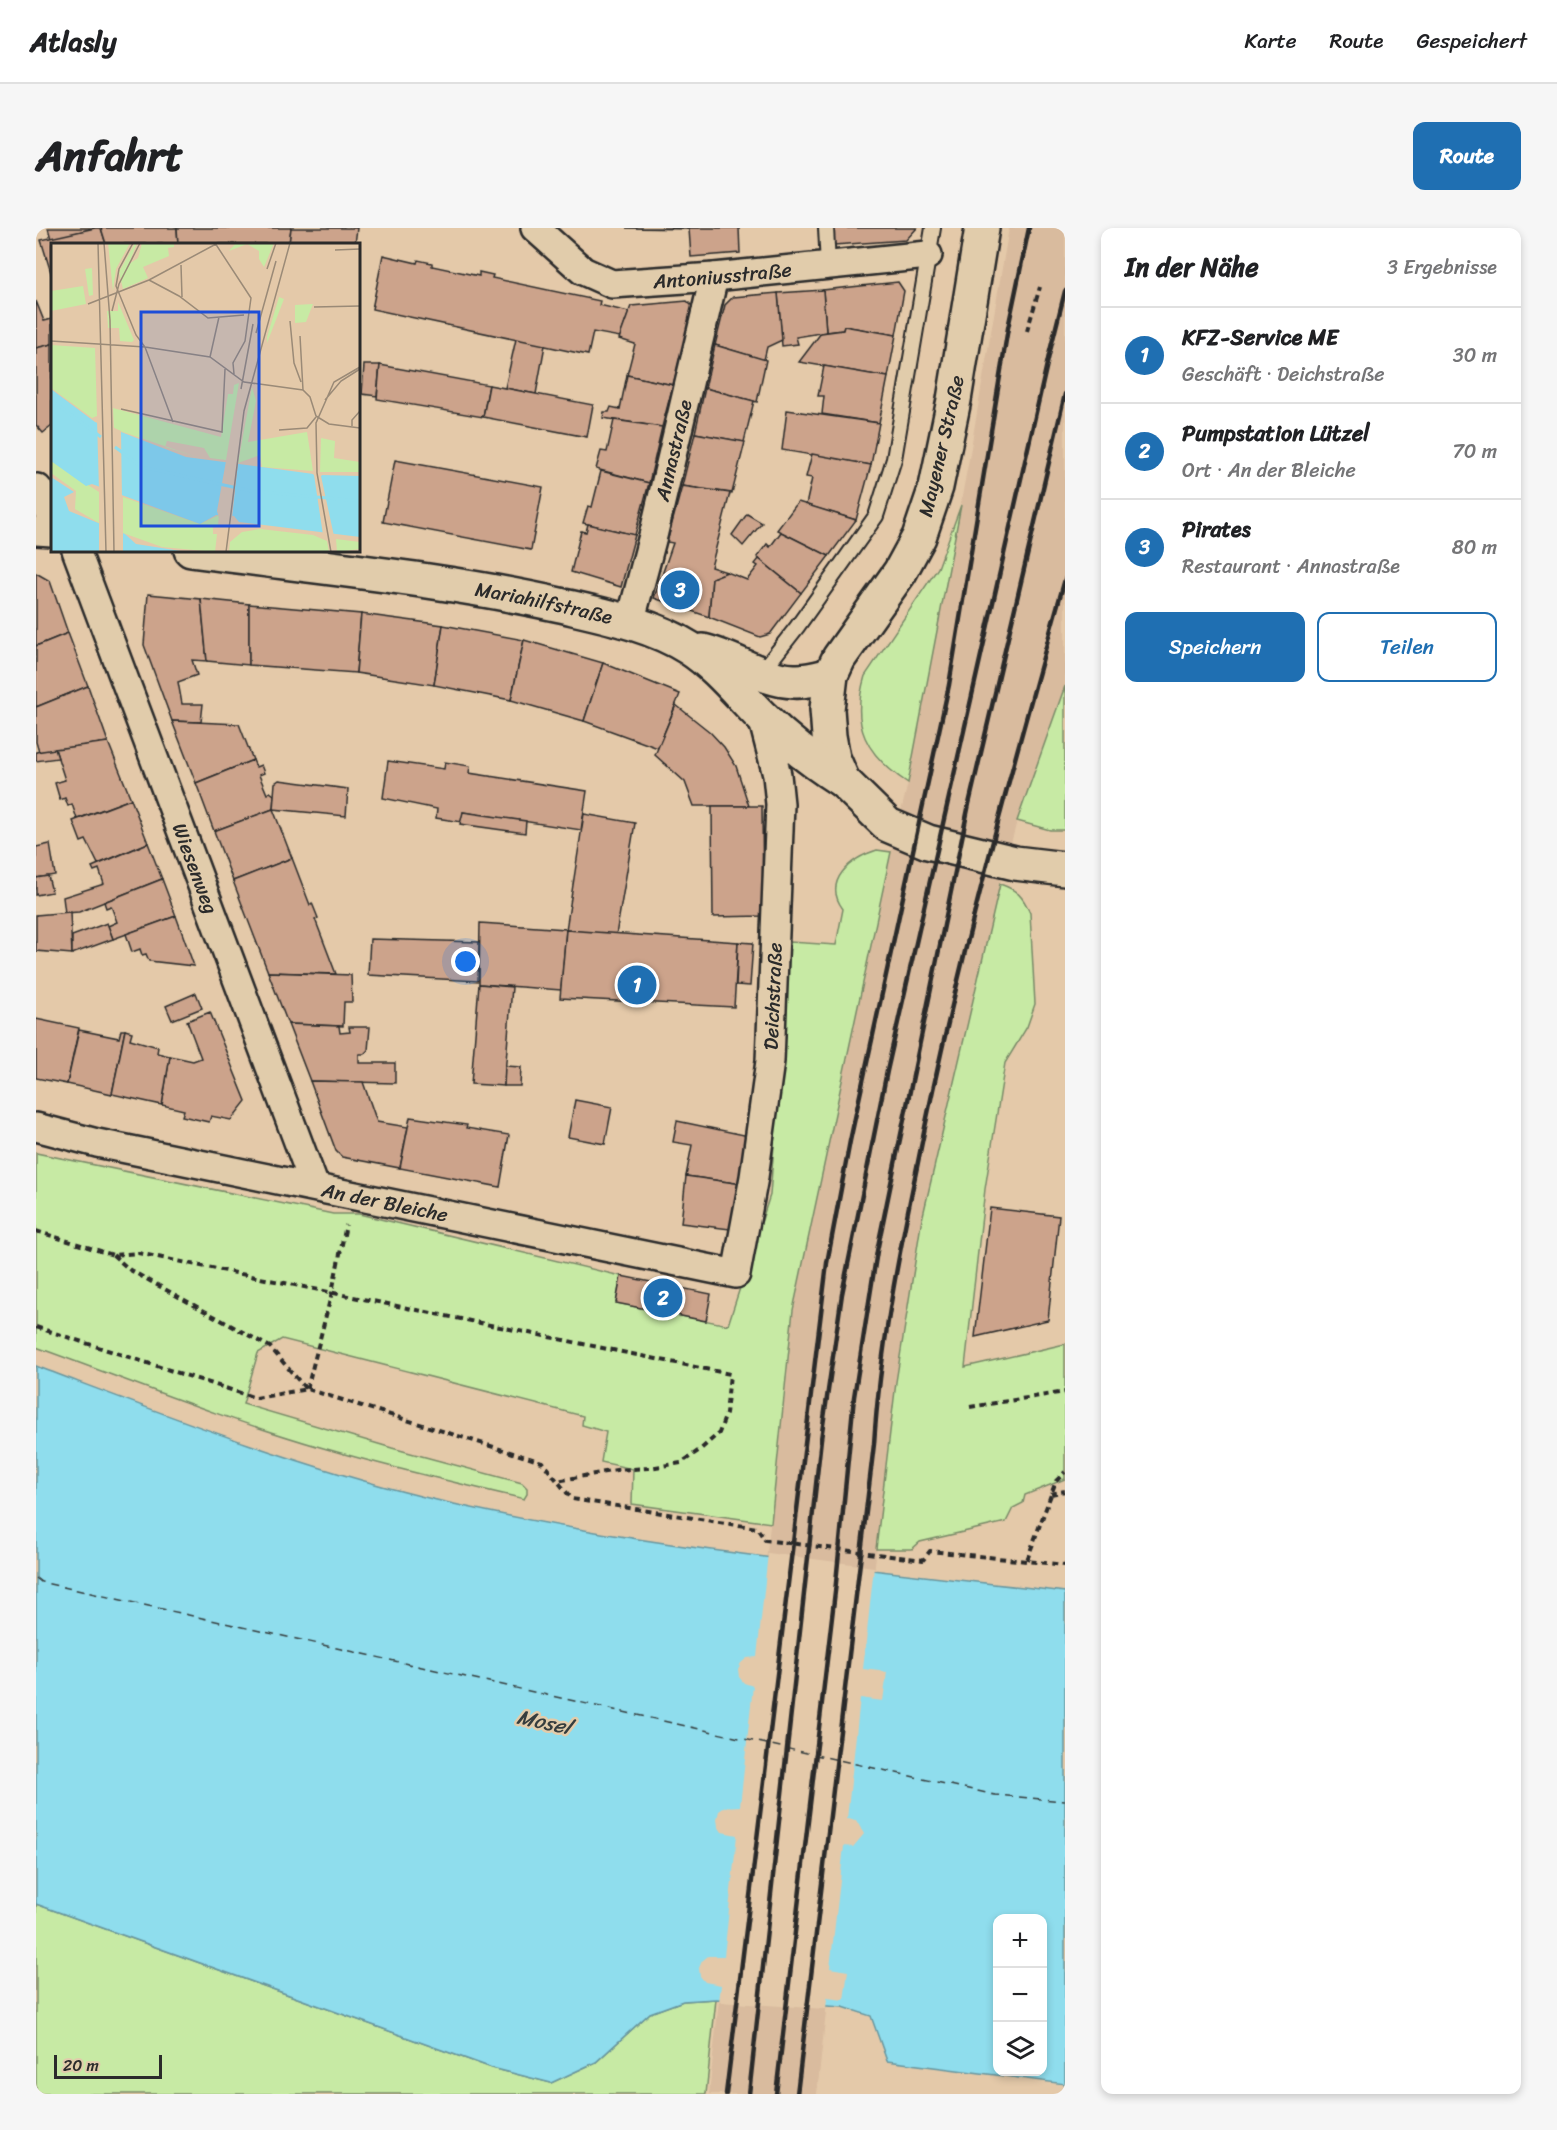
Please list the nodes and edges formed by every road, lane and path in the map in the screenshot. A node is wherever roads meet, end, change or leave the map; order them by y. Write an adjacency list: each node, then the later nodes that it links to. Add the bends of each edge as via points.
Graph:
1 (535, 228): 7 (street, Antoniusstraße, via 583,271 612,284)
2 (826, 228): 6 (lane)
3 (933, 228): 5 (lane)
4 (982, 228): 19 (street, Mayener Straße, via 936,487 919,537 900,573 850,640)
5 (928, 255): 6 (street, Antoniusstraße); 18 (lane, via 894,459 876,516)
6 (828, 265): 7 (street, Antoniusstraße)
7 (714, 277): 16 (street, Annastraße)
8 (1040, 287): 9 (path)
9 (1027, 331)
10 (36, 491): 11 (street)
11 (51, 510)
12 (36, 531): 13 (street)
13 (51, 532)
14 (77, 552): 24 (street, Wiesenweg)
15 (207, 552): 16 (street, Mariahilfstraße, via 473,587)
16 (630, 623): 17 (street, Mariahilfstraße)
17 (690, 649): 18 (street, via 718,655); 20 (street, Mariahilfstraße, via 719,671)
18 (761, 673): 19 (street, via 795,682)
19 (831, 675): 21 (street, Mayener Straße, via 829,736)
20 (762, 717): 21 (street, Mariahilfstraße, via 799,752); 28 (street, Deichstraße, via 780,804 770,1061)
21 (843, 781): 22 (street, Mayener Straße, via 888,825 903,833 1015,863)
22 (1065, 869)
23 (36, 1127): 24 (street, An der Bleiche)
24 (315, 1187): 25 (street, An der Bleiche)
25 (352, 1195): 28 (street, An der Bleiche); 29 (path)
26 (36, 1231): 27 (path)
27 (113, 1255): 29 (path, via 138,1253); 31 (path, via 130,1270 270,1347)
28 (736, 1274)
29 (332, 1292): 31 (path); 35 (path, via 730,1374 726,1414 719,1433 681,1462)
30 (36, 1327): 31 (path, via 256,1398)
31 (307, 1389): 35 (path, via 542,1462)
32 (1065, 1392): 33 (path)
33 (970, 1407)
34 (1065, 1472): 37 (path)
35 (557, 1481): 38 (path, via 572,1499 757,1528 765,1540 923,1560 930,1551)
36 (1065, 1491): 37 (path)
37 (1051, 1494): 38 (path)
38 (1026, 1560): 39 (path)
39 (1065, 1565)

